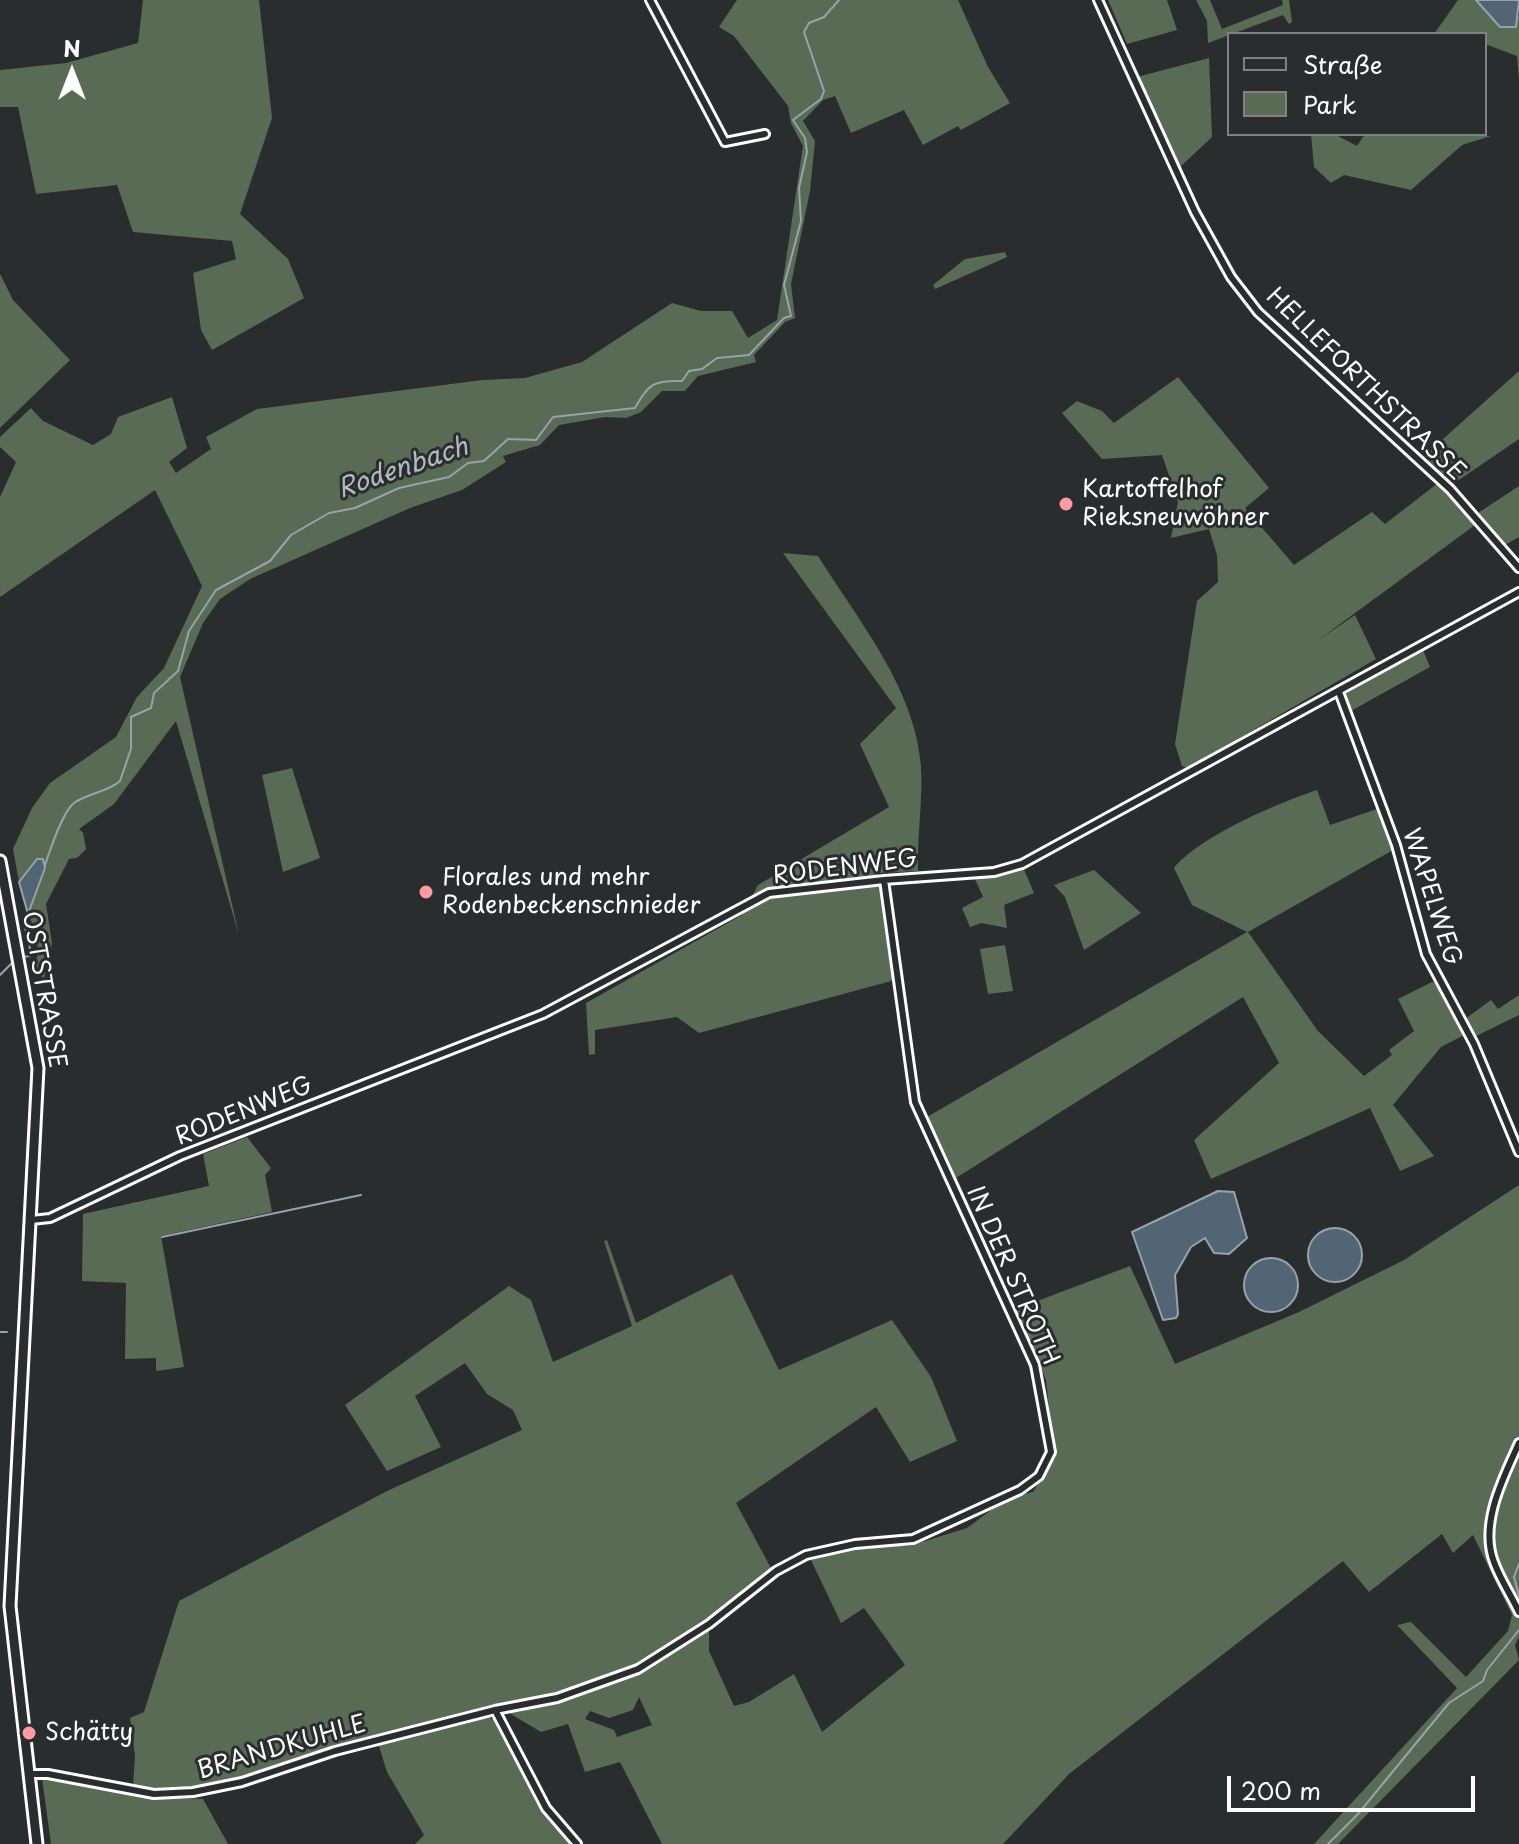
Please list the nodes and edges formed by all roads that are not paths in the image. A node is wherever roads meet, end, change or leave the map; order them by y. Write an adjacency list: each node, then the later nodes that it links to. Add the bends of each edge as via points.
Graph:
1 (650, 0): 3 (street, via 725,142)
2 (1098, 0): 4 (street, HELLEFORTHSTRASSE, via 1195,212 1231,277 1258,312 1450,489)
3 (765, 134)
4 (1519, 568)
5 (1519, 592): 6 (street, RODENWEG)
6 (1339, 692): 8 (street, RODENWEG, via 1022,864 994,872); 9 (street, WAPELWEG, via 1396,845 1426,954 1474,1044)
7 (0, 861): 10 (main road, OSTSTRASSE, via 38,1068)
8 (884, 880): 10 (street, RODENWEG, via 769,893 543,1014 180,1156 50,1218); 14 (street, IN DER STROTH, via 915,1102 1035,1365 1051,1452 1046,1464 1020,1490 930,1533 806,1555 638,1669 557,1698)
9 (1519, 1152)
10 (31, 1220): 12 (main road, OSTSTRASSE)
11 (1519, 1443): 13 (street, via 1499,1488 1490,1547)
12 (5, 1606): 15 (main road, OSTSTRASSE)
13 (1519, 1612)
14 (495, 1710): 15 (street, BRANDKUHLE, via 193,1792 154,1794); 17 (street, via 546,1808)
15 (28, 1774): 16 (main road, OSTSTRASSE)
16 (37, 1844)
17 (577, 1844)

